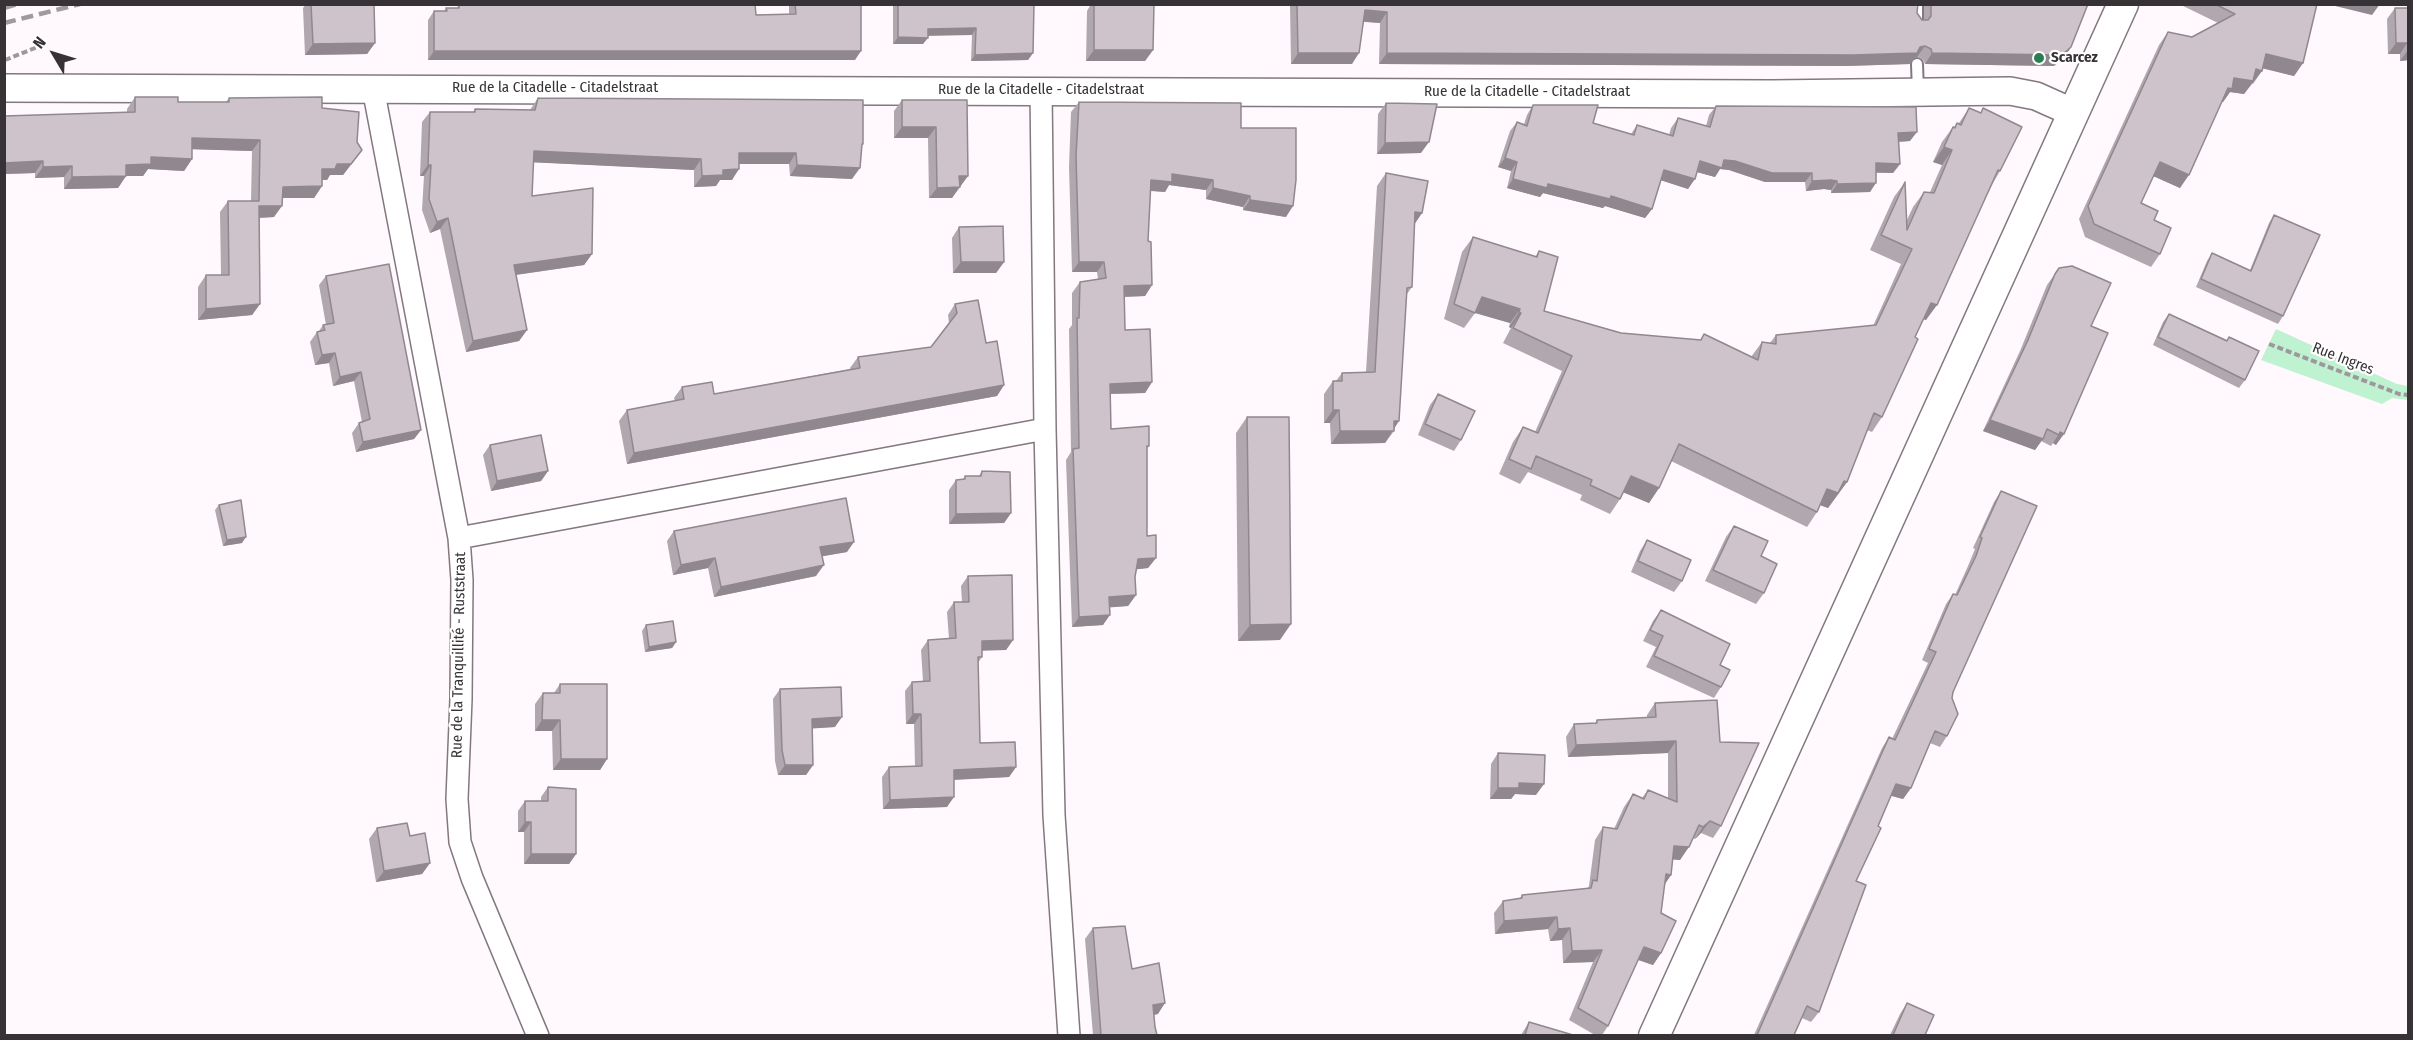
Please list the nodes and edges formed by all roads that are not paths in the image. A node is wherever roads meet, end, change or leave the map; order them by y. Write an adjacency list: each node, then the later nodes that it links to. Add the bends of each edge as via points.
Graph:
1 (1917, 4): 3 (lane)
2 (2123, 4): 9 (main road)
3 (1917, 24)
4 (1917, 64): 8 (lane)
5 (4, 88): 6 (street, Rue de la Citadelle - Citadelstraat)
6 (373, 88): 7 (street, Rue de la Citadelle - Citadelstraat); 11 (street, Rue de la Tranquillité - Ruststraat)
7 (1041, 90): 8 (street, Rue de la Citadelle - Citadelstraat); 10 (street)
8 (1918, 92): 9 (street, Rue de la Citadelle - Citadelstraat, via 2023,92)
9 (2074, 112): 14 (main road)
10 (1045, 429): 11 (street); 13 (street, via 1054,814)
11 (459, 538): 12 (street, Rue de la Tranquillité - Ruststraat, via 460,842)
12 (538, 1035)
13 (1069, 1035)
14 (1654, 1035)

